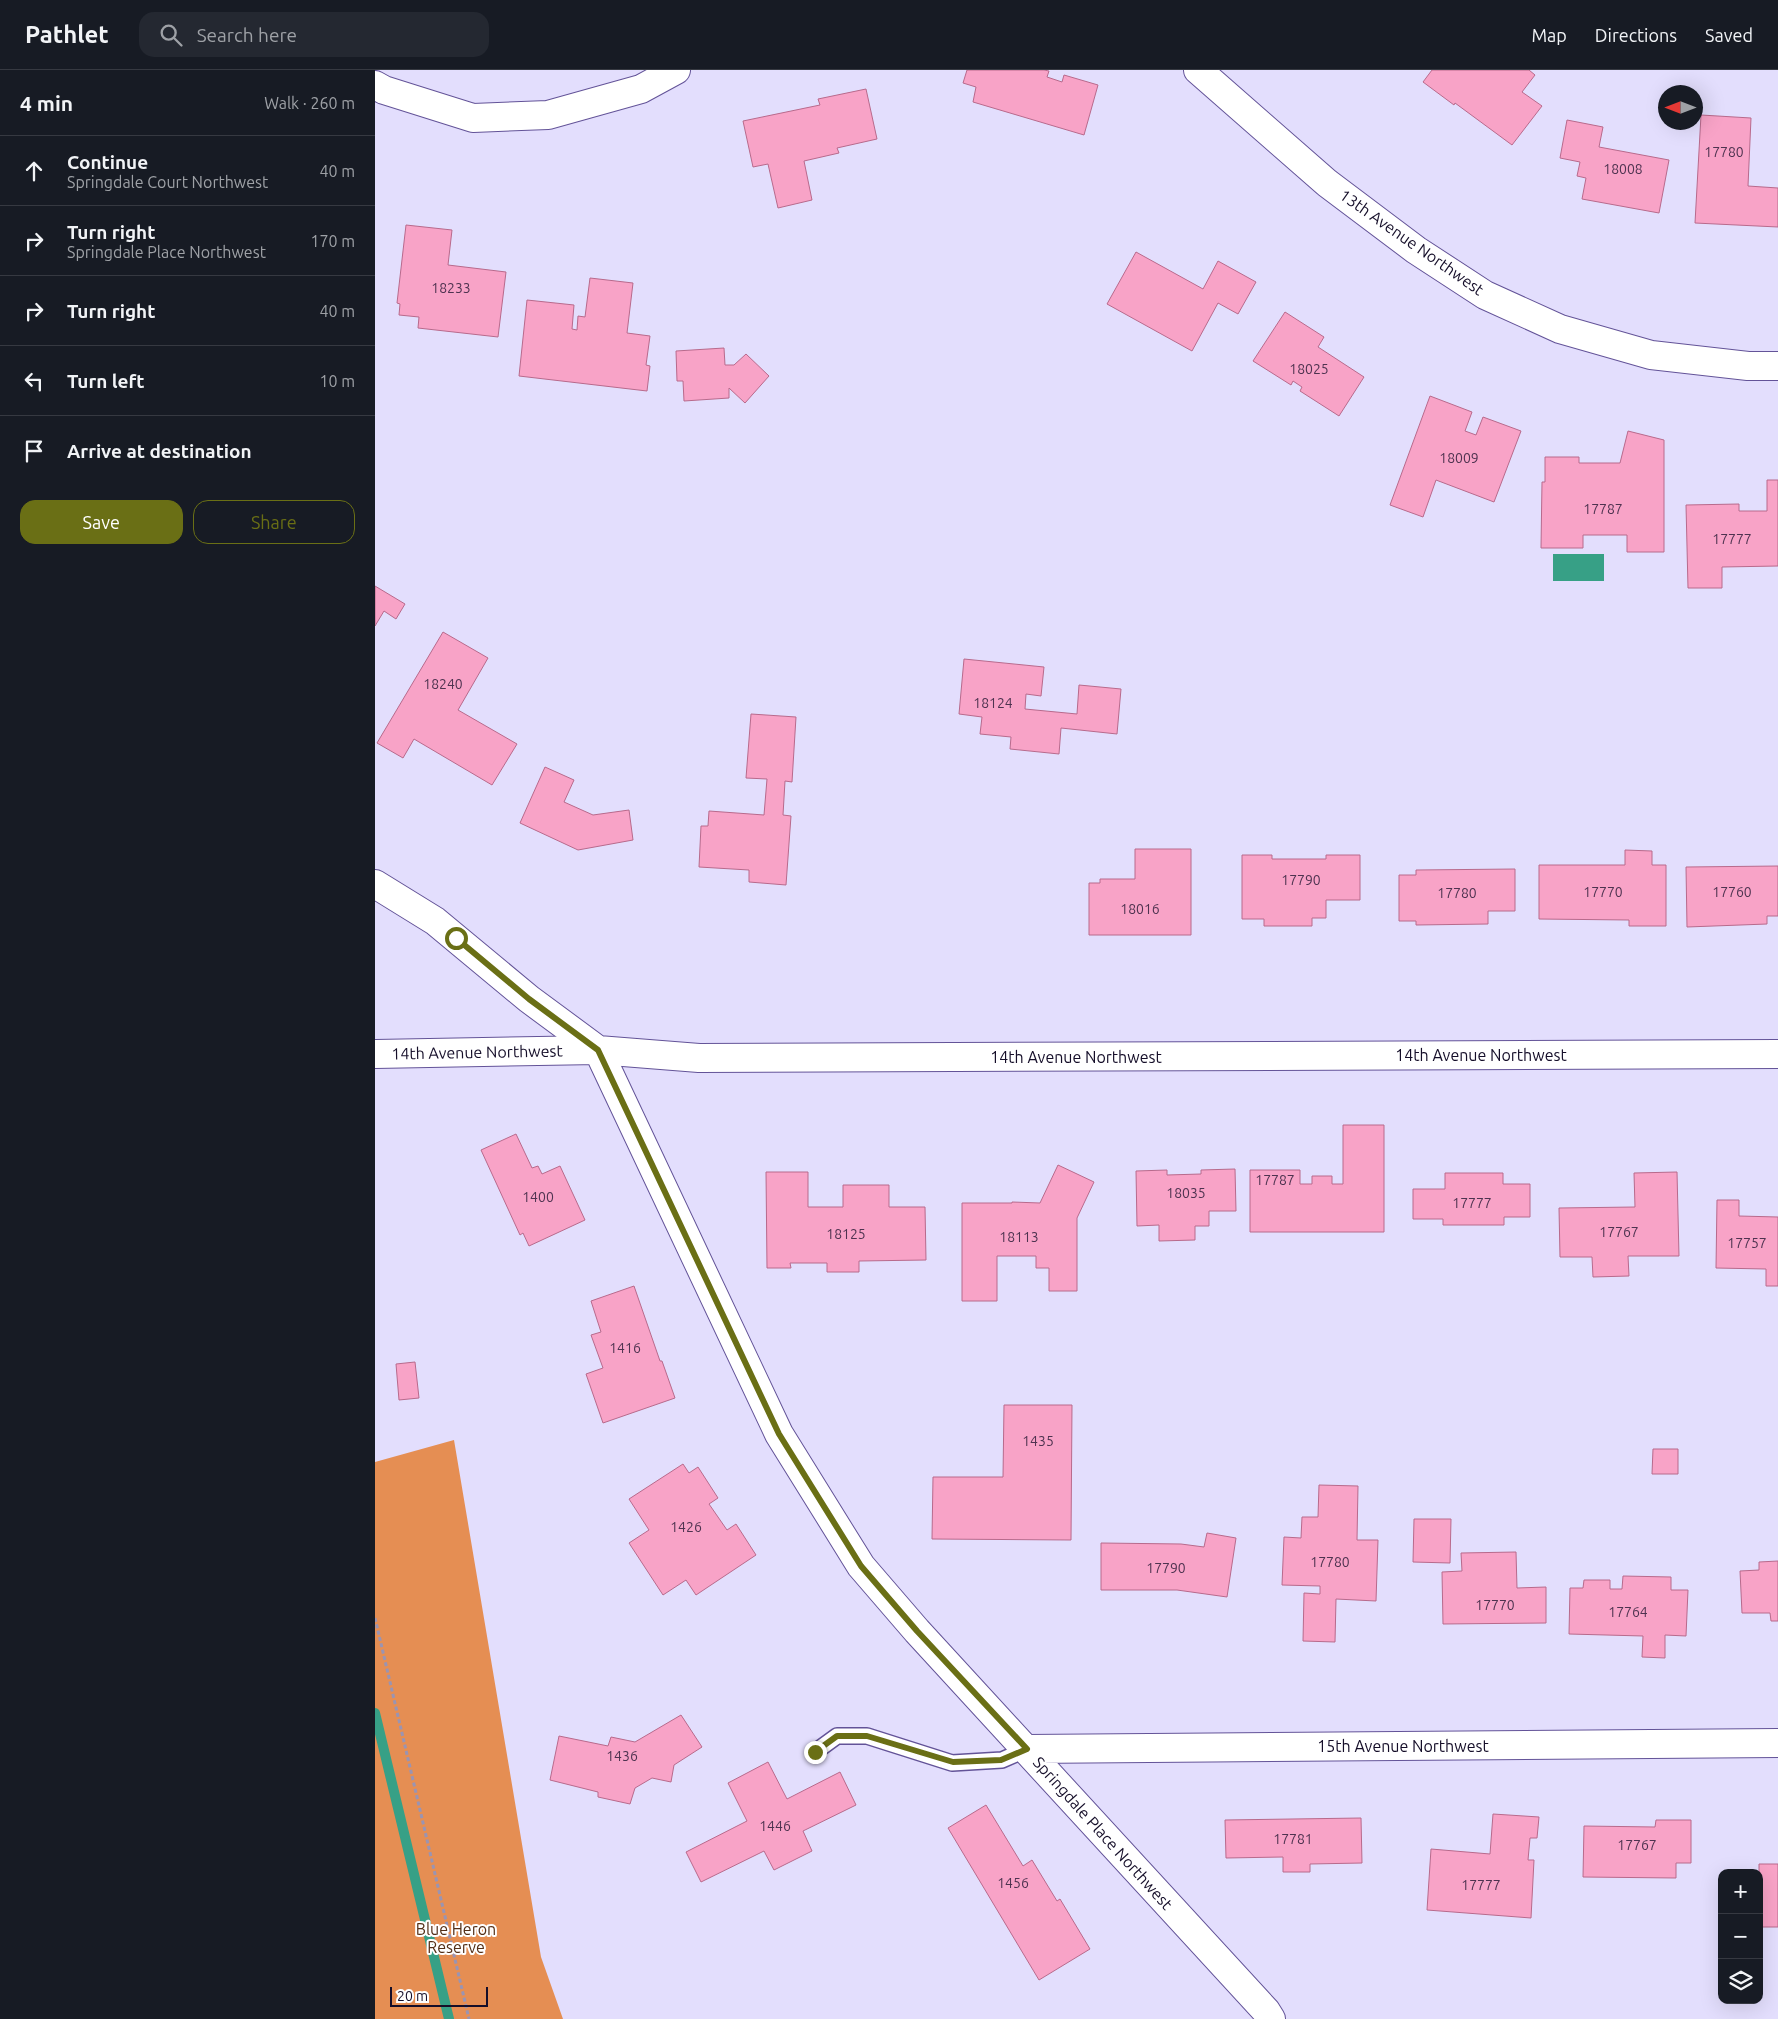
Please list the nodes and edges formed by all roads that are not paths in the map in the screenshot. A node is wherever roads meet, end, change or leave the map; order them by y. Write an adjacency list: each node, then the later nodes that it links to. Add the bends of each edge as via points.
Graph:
1 (676, 70): 3 (street, via 641,89 548,115 473,118)
2 (1198, 70): 4 (street, 13th Avenue Northwest, via 1327,183 1416,250 1485,295 1560,328 1651,355 1747,366)
3 (375, 85)
4 (1778, 366)
5 (375, 884): 6 (street, via 435,921 529,999)
6 (598, 1050): 7 (street, 14th Avenue Northwest); 8 (street, 14th Avenue Northwest, via 699,1058); 10 (street, Springdale Place Northwest, via 784,1442 861,1566)
7 (375, 1054)
8 (1778, 1054)
9 (1778, 1743): 10 (street, 15th Avenue Northwest)
10 (1027, 1749): 11 (lane, via 1001,1760 953,1762 867,1736 837,1736); 12 (street, Springdale Place Northwest)
11 (815, 1752)
12 (1263, 2016)

